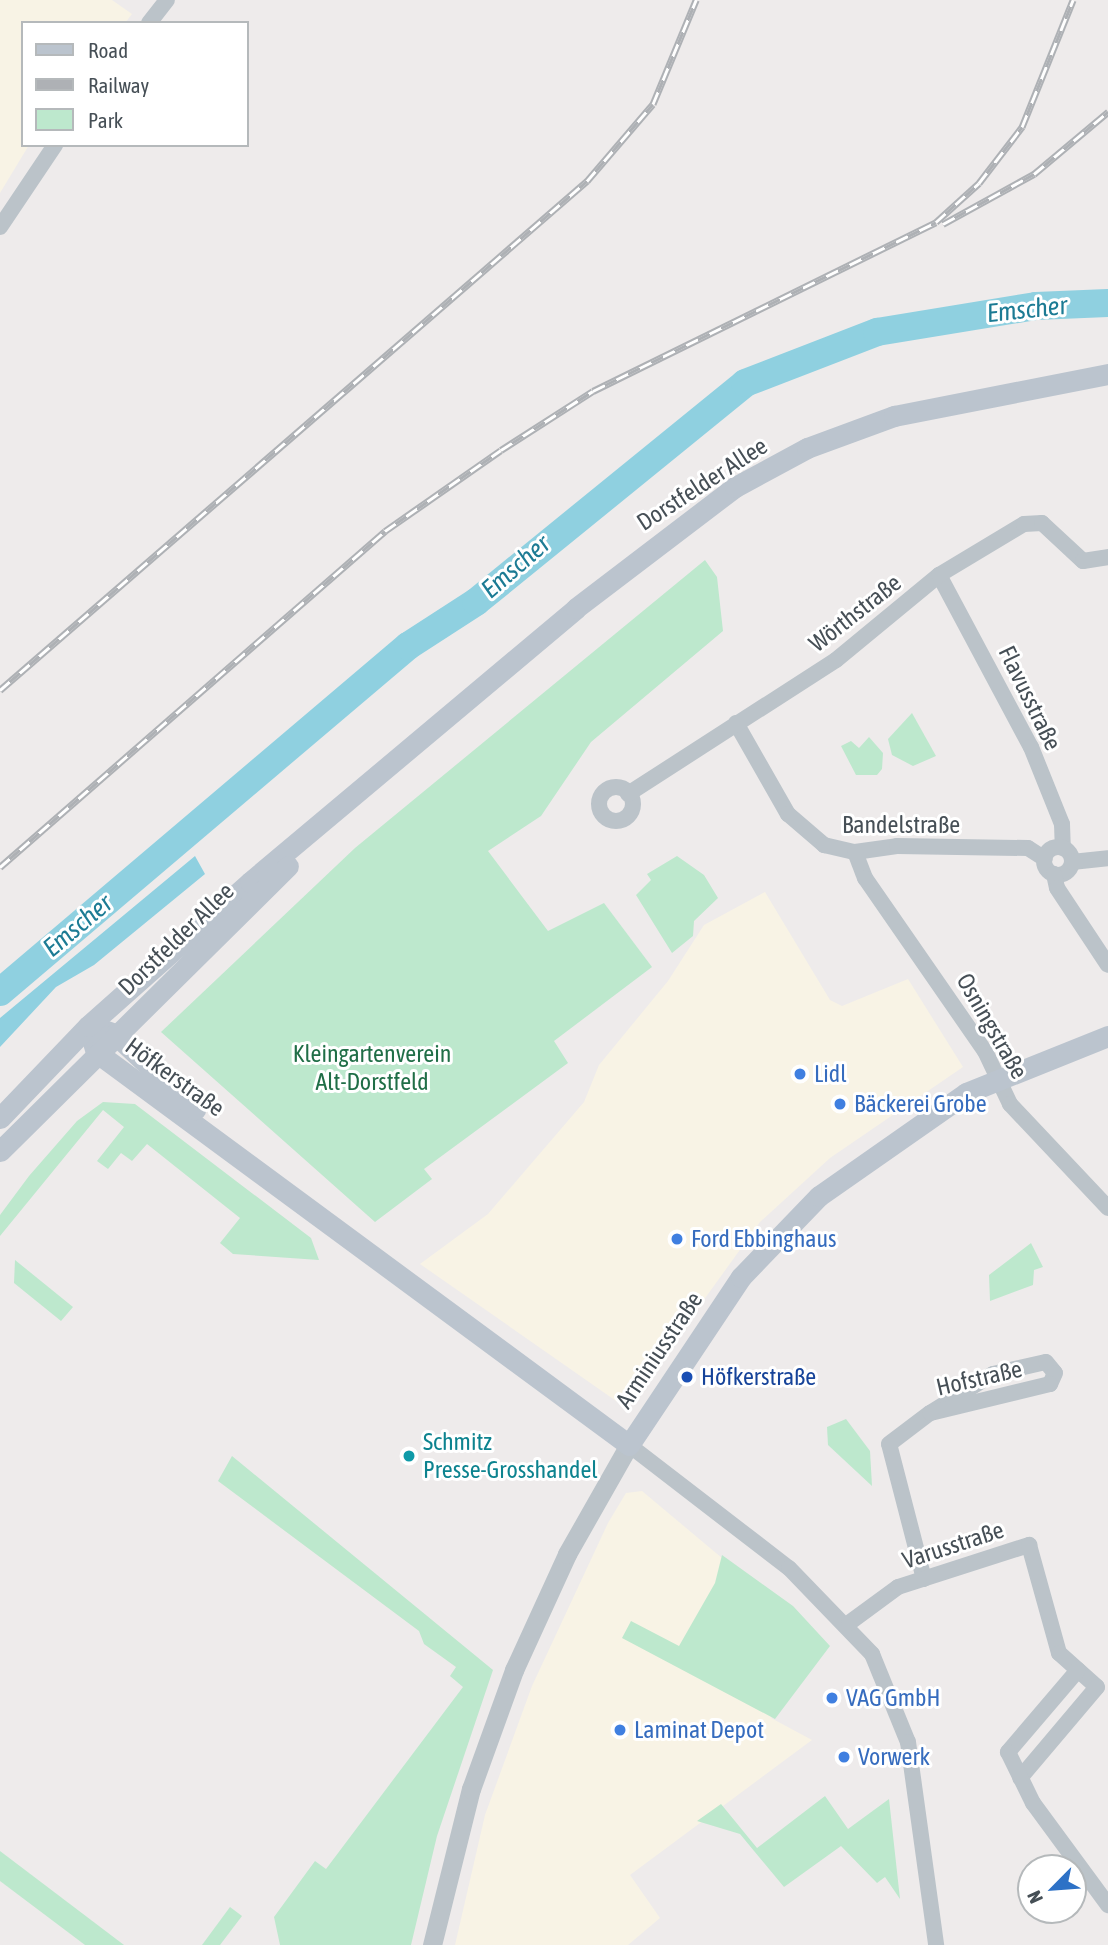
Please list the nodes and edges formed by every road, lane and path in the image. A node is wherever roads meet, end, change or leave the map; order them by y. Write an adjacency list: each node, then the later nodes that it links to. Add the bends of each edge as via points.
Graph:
1 (167, 0): 2 (street)
2 (151, 21)
3 (54, 147): 4 (street)
4 (0, 227)
5 (1108, 374): 9 (main road, Dorstfelder Allee, via 919,410 807,448 672,531)
6 (1108, 557): 7 (street, Wörthstraße, via 1080,560 1048,527 1031,520)
7 (939, 575): 8 (street, Wörthstraße, via 836,660); 11 (street, Flavusstraße, via 1031,747 1062,824)
8 (736, 723): 10 (street, Wörthstraße); 12 (street, Bandelstraße, via 788,814 824,845)
9 (387, 764): 18 (main road, Dorstfelder Allee); 19 (main road, Dorstfelder Allee)
10 (628, 794)
11 (1063, 848): 14 (street, via 1050,850); 15 (street)
12 (855, 852): 14 (street, Bandelstraße, via 897,846 1028,848); 22 (street, Osningstraße, via 865,878)
13 (1108, 858): 15 (street)
14 (1045, 859): 16 (street)
15 (1072, 862): 16 (street, via 1067,872)
16 (1055, 874): 17 (street, via 1057,888)
17 (1108, 965)
18 (88, 1026): 19 (main road, Höfkerstraße); 21 (main road, Höfkerstraße); 23 (main road, Dorstfelder Allee)
19 (115, 1034): 21 (main road, Dorstfelder Allee); 24 (main road, Höfkerstraße)
20 (1108, 1036): 22 (main road, Arminiusstraße)
21 (96, 1052): 24 (main road, Höfkerstraße); 25 (main road, Dorstfelder Allee)
22 (998, 1076): 26 (street, Osningstraße, via 1036,1137); 28 (main road, Arminiusstraße, via 889,1143 797,1217 713,1314)
23 (0, 1118)
24 (226, 1144): 28 (main road, Höfkerstraße)
25 (0, 1151)
26 (1108, 1208)
27 (930, 1413): 27 (street, Hofstraße, via 1051,1384 1055,1373 1046,1362 993,1374); 29 (street, Hofstraße, via 889,1444)
28 (629, 1445): 30 (street, Höfkerstraße, via 789,1567); 34 (street, Arminiusstraße, via 567,1554 514,1670 471,1789)
29 (924, 1579): 30 (street, Varusstraße, via 878,1598); 31 (street, Varusstraße, via 1029,1545 1059,1653)
30 (849, 1623): 35 (street, Höfkerstraße, via 872,1654 903,1723)
31 (1078, 1670): 32 (street, via 1008,1752); 32 (street, Varusstraße, via 1097,1687)
32 (1020, 1778): 33 (street)
33 (1108, 1905)
34 (432, 1945)
35 (936, 1945)

